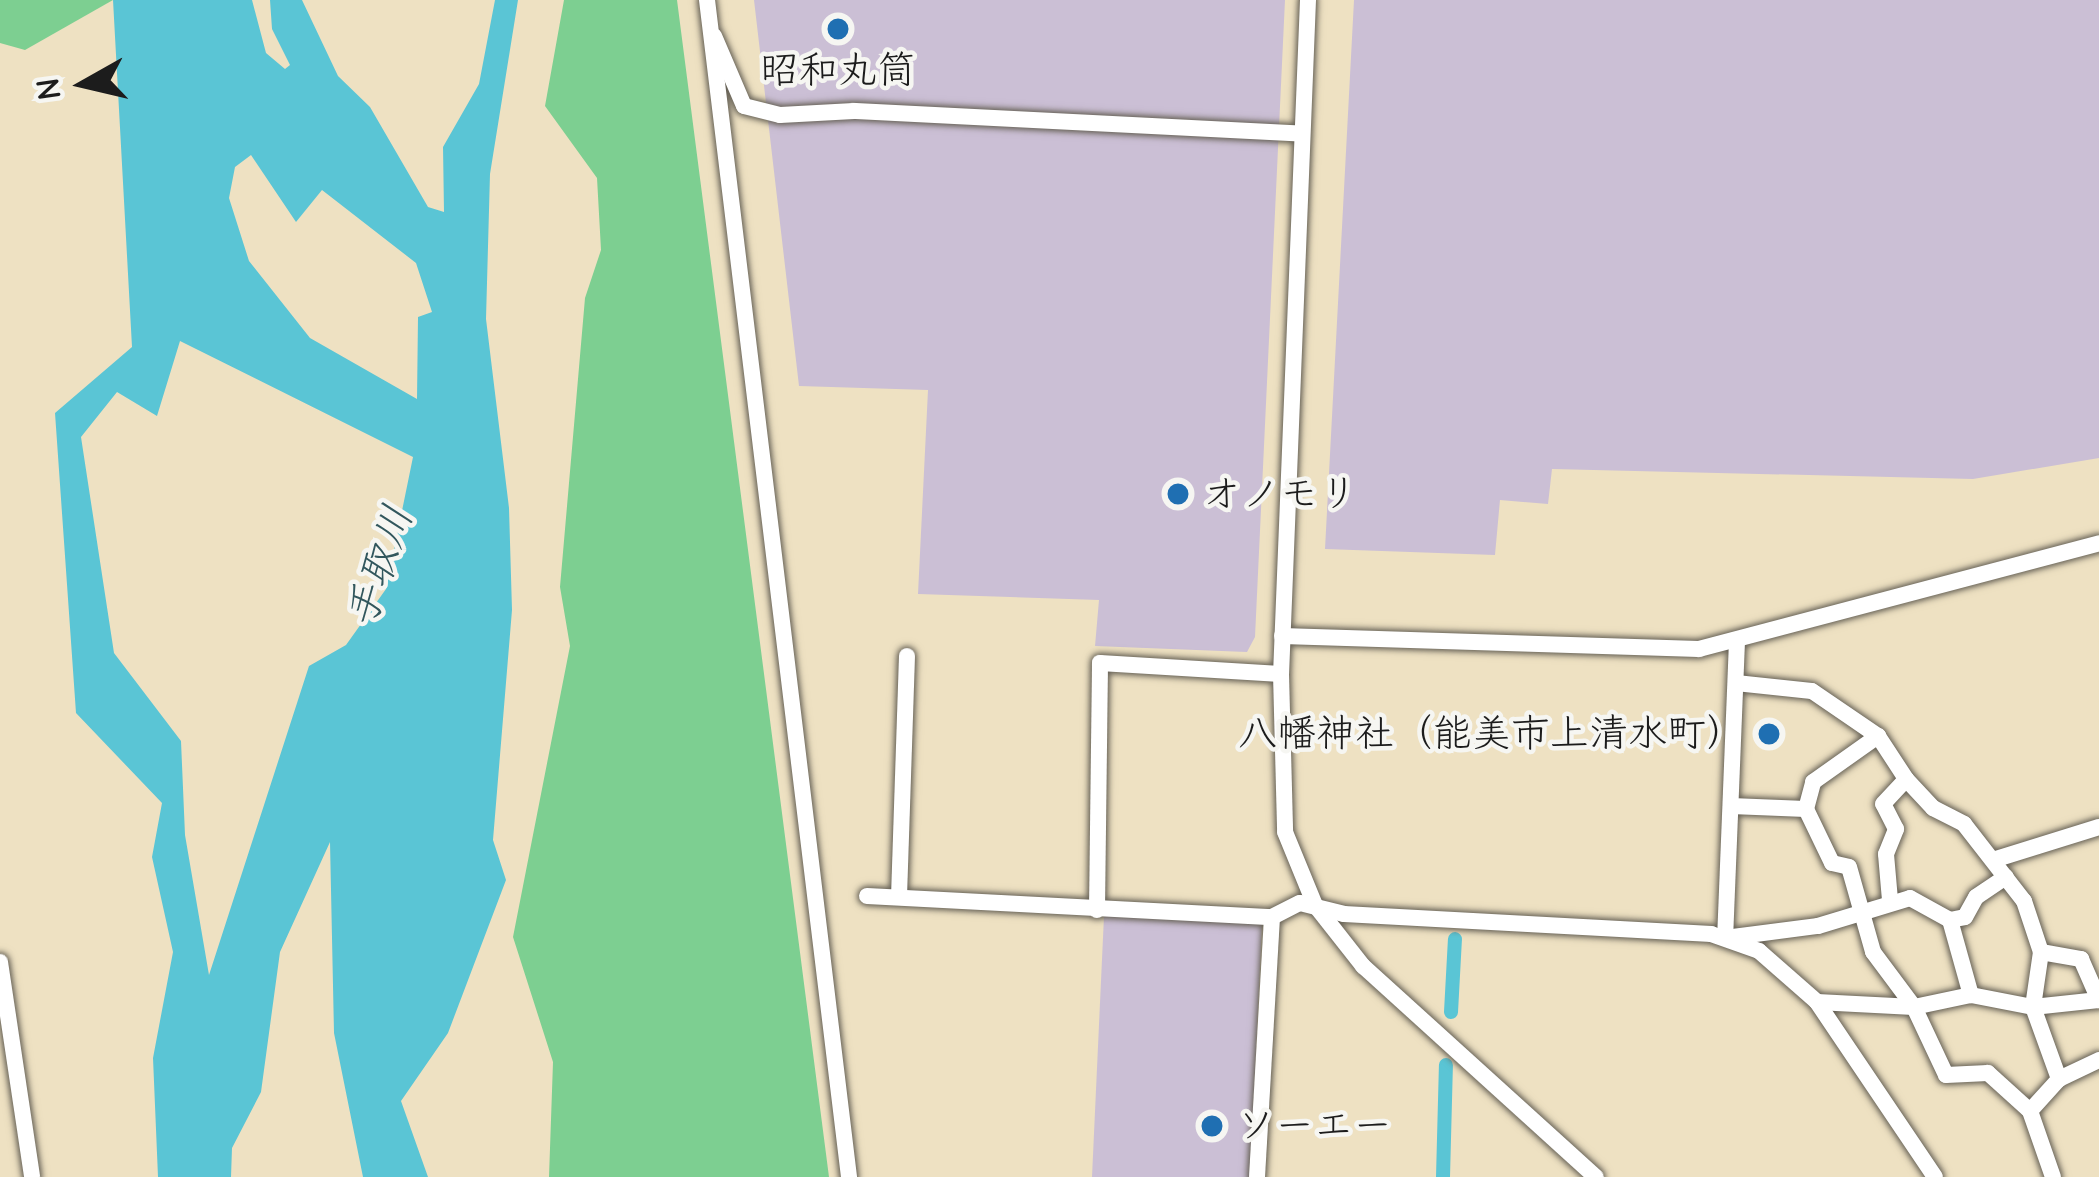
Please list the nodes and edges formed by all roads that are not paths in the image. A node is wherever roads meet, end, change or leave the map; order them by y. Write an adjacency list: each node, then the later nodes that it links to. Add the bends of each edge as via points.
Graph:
1 (707, 0): 3 (street)
2 (1307, 0): 4 (street)
3 (708, 24): 4 (street, via 744,106 780,115 854,111); 38 (street)
4 (1301, 134): 6 (street)
5 (2099, 543): 7 (street)
6 (1282, 637): 7 (street, via 1641,647); 9 (street)
7 (1737, 640): 10 (street)
8 (907, 656): 19 (street)
9 (1281, 674): 21 (street, via 1285,832); 22 (street, via 1100,663)
10 (1736, 682): 11 (street, via 1813,692); 13 (street)
11 (1878, 736): 12 (street); 14 (street, via 1813,782)
12 (1906, 778): 16 (street, via 1934,808 1964,824); 20 (street, via 1882,804 1896,829 1886,854)
13 (1731, 806): 14 (street); 26 (street)
14 (1806, 809): 23 (street, via 1832,863 1849,867)
15 (2099, 827): 16 (street)
16 (1993, 860): 17 (street)
17 (2006, 877): 25 (street, via 1960,920); 27 (street, via 2024,901)
18 (867, 896): 19 (street)
19 (899, 897): 22 (street)
20 (1890, 900): 23 (street); 25 (street, via 1934,905 1934,914)
21 (1307, 904): 24 (street); 26 (street, via 1343,914); 40 (street, via 1363,966)
22 (1097, 910): 24 (street)
23 (1858, 914): 26 (street); 32 (street, via 1873,952)
24 (1271, 917): 39 (street)
25 (1950, 920): 29 (street)
26 (1725, 938): 31 (street, via 1774,962)
27 (2041, 952): 30 (street, via 2081,959); 33 (street)
28 (0, 962): 37 (street)
29 (1970, 994): 32 (street); 33 (street)
30 (2099, 1000): 33 (street)
31 (1817, 1002): 32 (street); 41 (street)
32 (1915, 1007): 36 (street, via 1946,1075 1988,1073)
33 (2032, 1007): 35 (street)
34 (2099, 1060): 35 (street)
35 (2059, 1079): 36 (street)
36 (2030, 1111): 42 (street)
37 (32, 1177)
38 (849, 1177)
39 (1257, 1177)
40 (1596, 1177)
41 (1934, 1177)
42 (2053, 1177)

